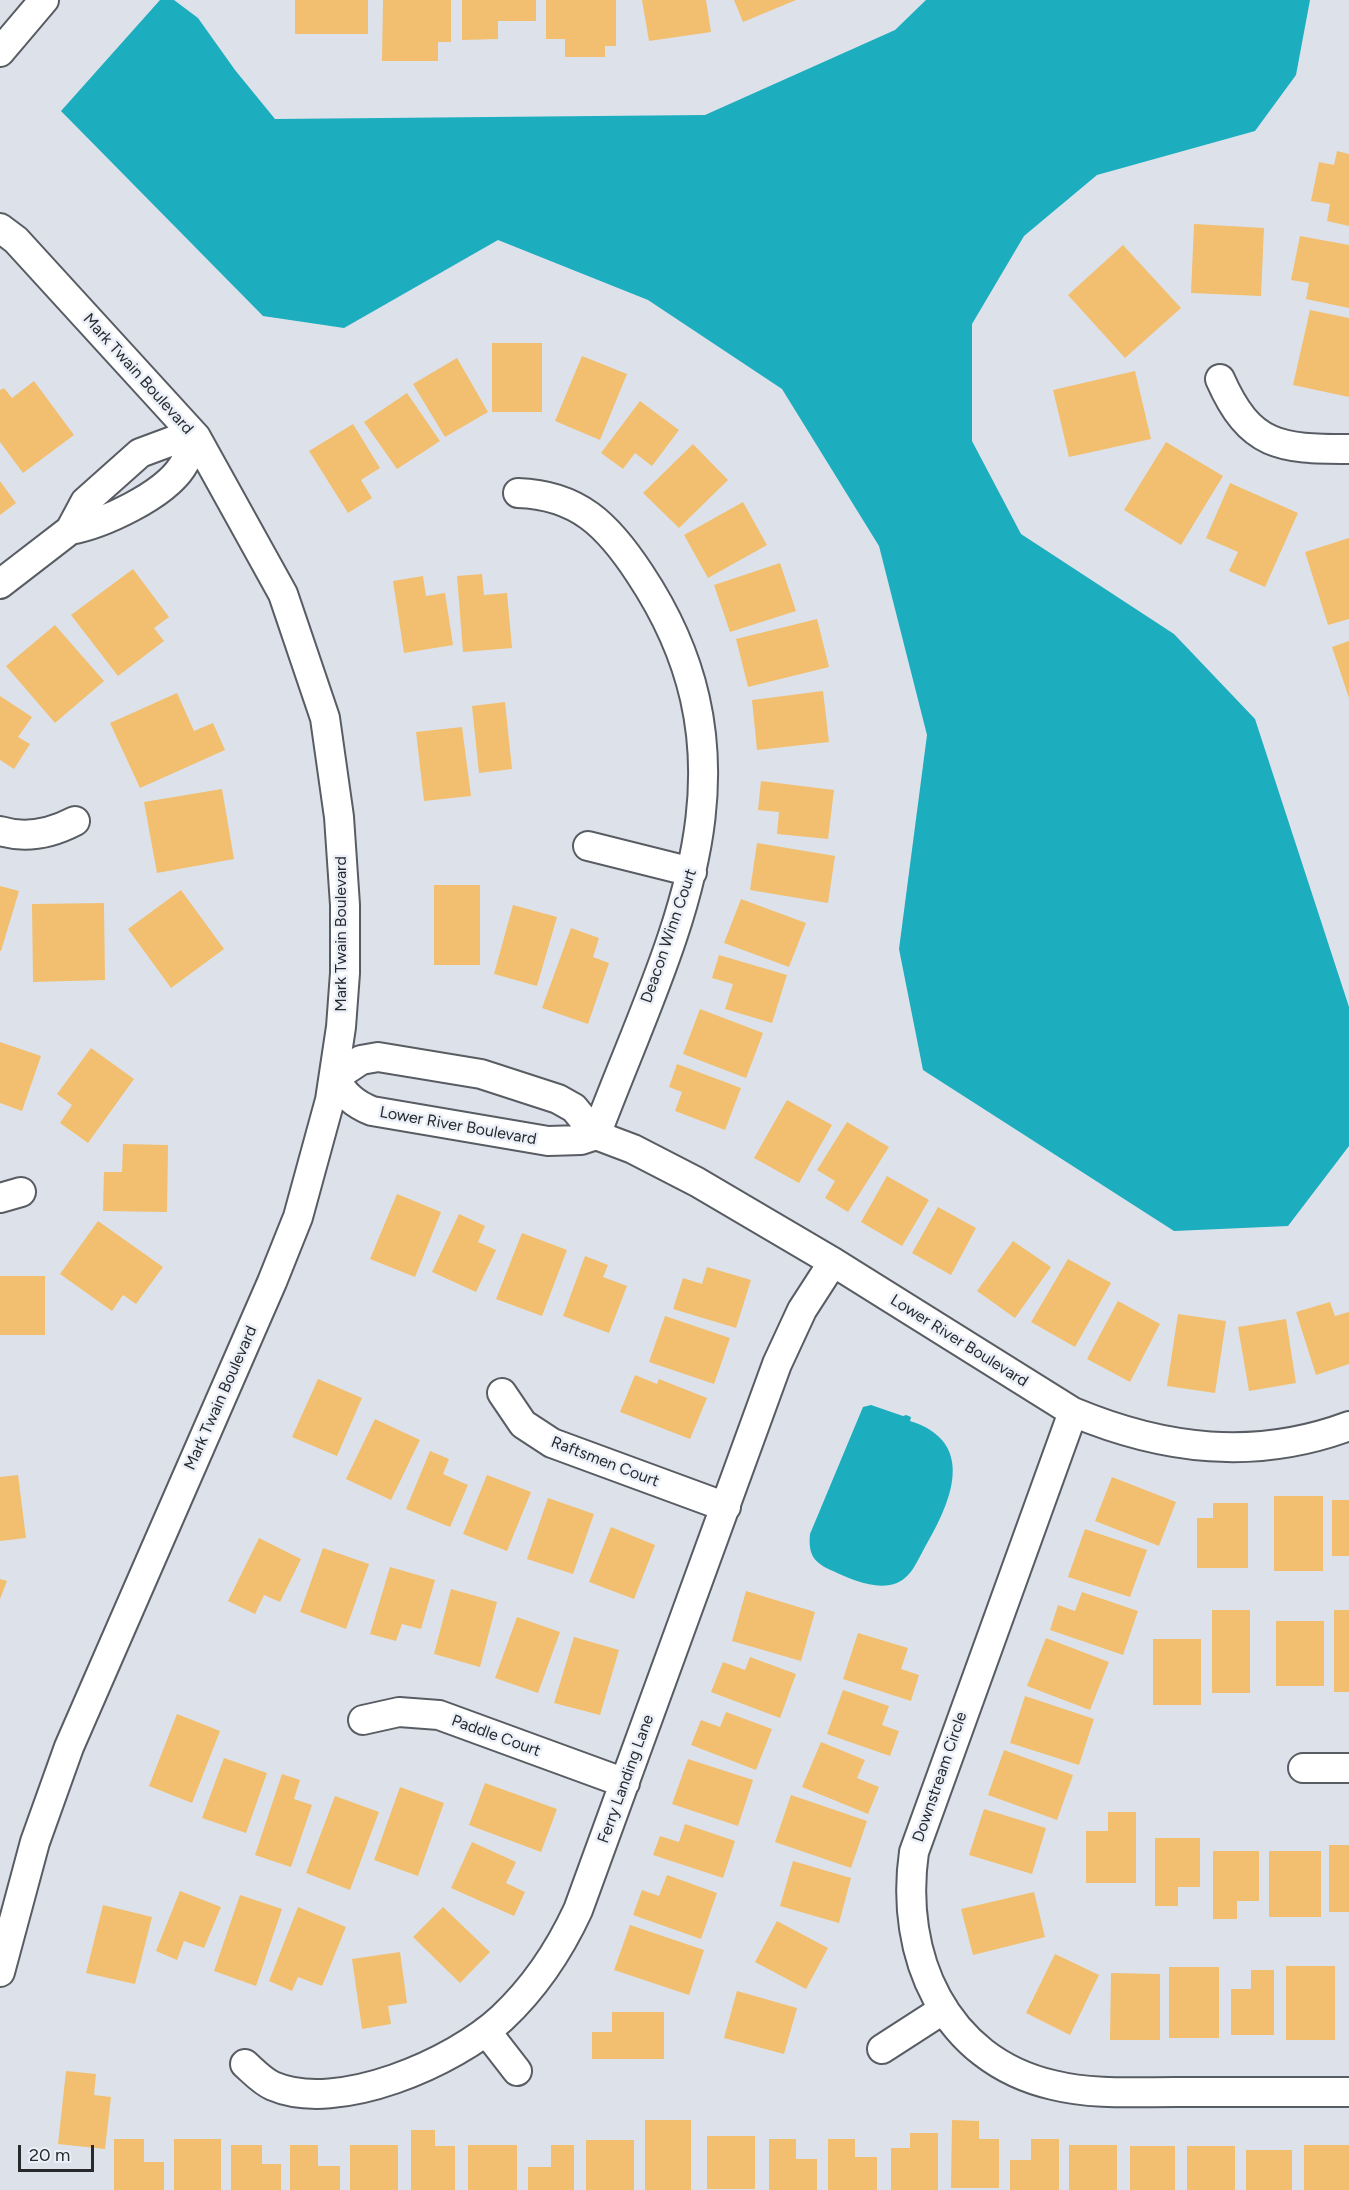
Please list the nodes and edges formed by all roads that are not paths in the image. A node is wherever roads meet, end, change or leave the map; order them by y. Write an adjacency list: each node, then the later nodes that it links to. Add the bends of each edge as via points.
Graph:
1 (44, 0): 2 (street)
2 (0, 52)
3 (0, 228): 5 (street, Mark Twain Boulevard, via 16,240)
4 (1220, 379): 6 (street, via 1237,412 1261,436 1293,447)
5 (196, 437): 8 (street, via 140,453 91,496); 8 (street, via 182,468 171,480 119,514); 14 (street, Mark Twain Boulevard, via 283,594 324,718 339,817 345,905 343,1001)
6 (1349, 449)
7 (518, 493): 13 (street, Deacon Winn Court, via 556,497 591,516 623,549 665,617 690,678 702,731 704,802)
8 (70, 530): 9 (street)
9 (0, 584)
10 (75, 821): 11 (street, via 44,833)
11 (0, 831)
12 (588, 846): 13 (street)
13 (692, 872): 15 (street, Deacon Winn Court)
14 (334, 1078): 15 (street, Lower River Boulevard, via 356,1105 372,1111 548,1141 581,1140); 15 (street, Lower River Boulevard, via 361,1060 378,1057 481,1074 558,1099 574,1108); 25 (street, Mark Twain Boulevard, via 317,1155 286,1249 69,1747 27,1871)
15 (596, 1135): 16 (street, Lower River Boulevard, via 664,1164)
16 (833, 1262): 18 (street, Lower River Boulevard); 20 (street, Ferry Landing Lane, via 802,1310 785,1346)
17 (502, 1393): 20 (street, Raftsmen Court, via 524,1424 552,1443)
18 (1073, 1412): 19 (street, Lower River Boulevard, via 1160,1441 1221,1448 1282,1443); 26 (street, Downstream Circle, via 914,1852 910,1898 916,1948 932,1992)
19 (1349, 1426)
20 (726, 1507): 24 (street, Ferry Landing Lane)
21 (363, 1720): 24 (street, Paddle Court, via 399,1712 438,1715)
22 (1303, 1768): 23 (street)
23 (1349, 1768)
24 (625, 1783): 27 (street, Ferry Landing Lane, via 564,1938 528,1991)
25 (0, 1972)
26 (944, 2009): 28 (street); 31 (street, Downstream Circle, via 986,2053 1026,2076 1059,2086 1099,2092)
27 (486, 2031): 29 (street, Ferry Landing Lane, via 456,2052 411,2073 337,2092 274,2087); 30 (street)
28 (882, 2049)
29 (245, 2064)
30 (517, 2071)
31 (1349, 2092)

